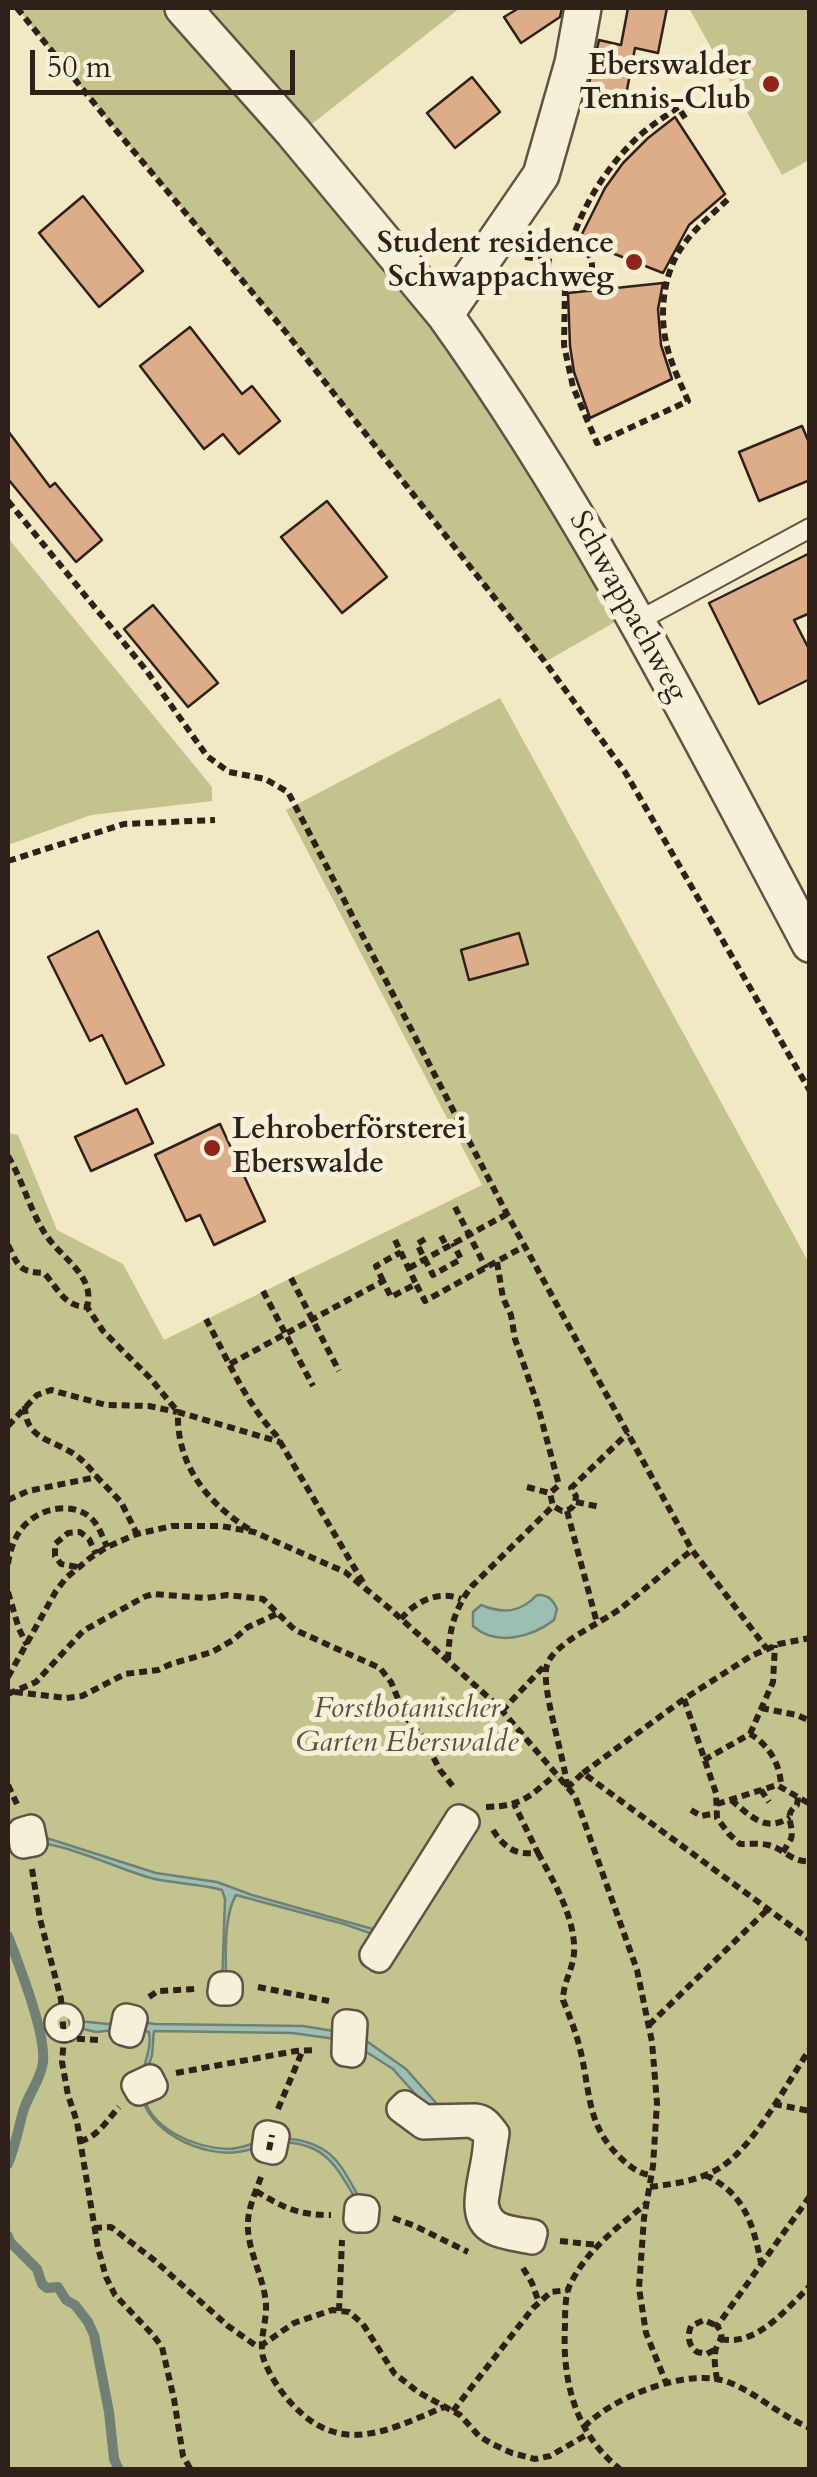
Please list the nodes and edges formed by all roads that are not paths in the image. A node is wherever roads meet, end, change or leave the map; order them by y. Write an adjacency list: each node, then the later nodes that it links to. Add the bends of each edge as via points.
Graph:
1 (182, 8): 3 (street, Schwappachweg)
2 (583, 8): 3 (street, via 541,175)
3 (446, 316): 5 (street, Schwappachweg)
4 (810, 528): 5 (lane)
5 (638, 621): 6 (street, Schwappachweg)
6 (800, 912): 7 (street, Schwappachweg)
7 (810, 944)
8 (471, 1807): 8 (street, via 466,1822 379,1959 373,1955)
9 (532, 2241): 9 (street, via 494,2232 480,2218 486,2132 471,2124 423,2126 400,2110 406,2104 425,2118 475,2117 492,2127 486,2210 501,2226 534,2233)

